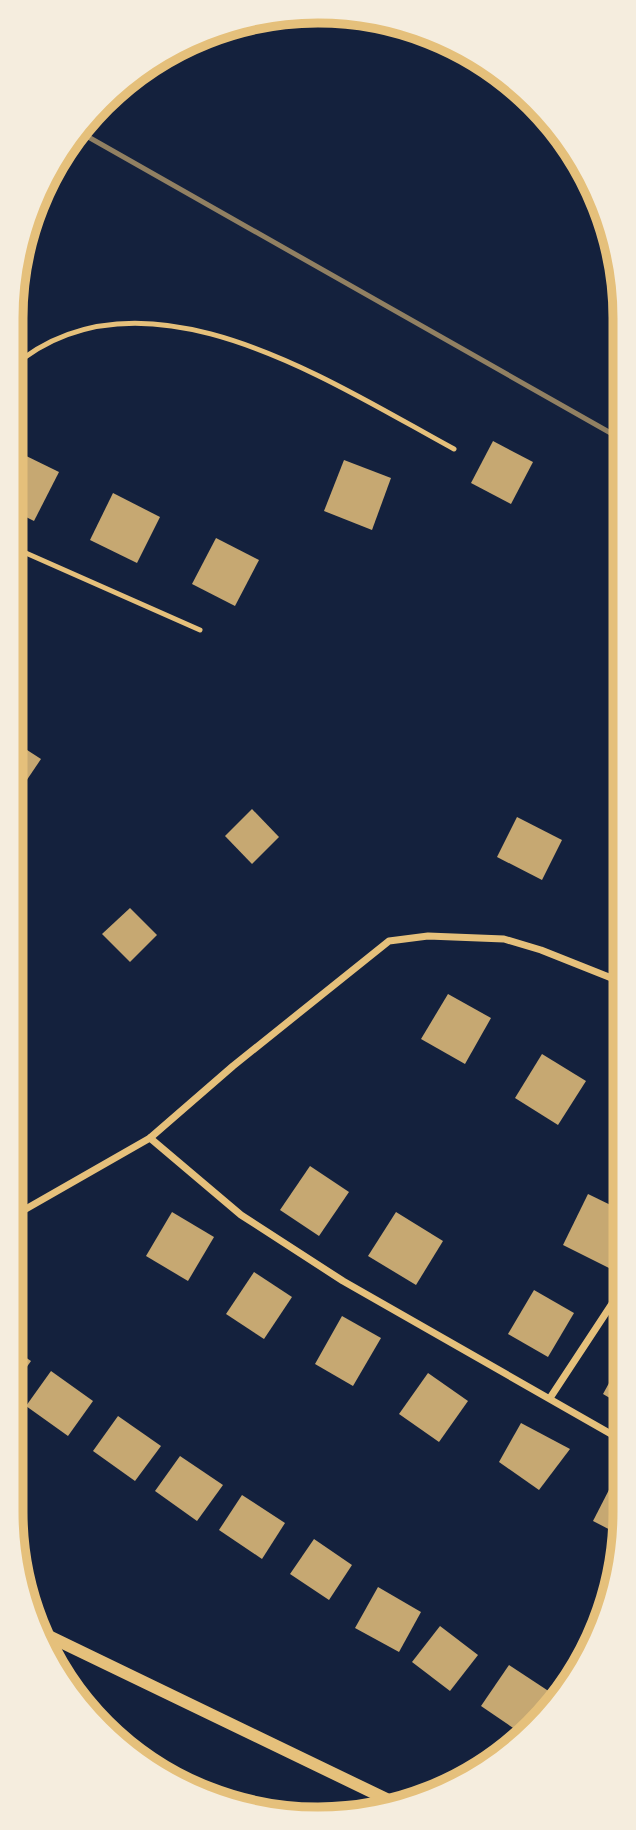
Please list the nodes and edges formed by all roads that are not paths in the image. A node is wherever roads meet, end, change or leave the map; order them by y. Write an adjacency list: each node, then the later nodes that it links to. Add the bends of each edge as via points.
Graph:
1 (23, 359): 2 (lane, via 44,344 78,330 113,321 151,323 250,344)
2 (454, 449)
3 (23, 552): 4 (lane)
4 (200, 630)
5 (613, 979): 6 (street, via 504,939 428,936 389,941)
6 (150, 1138): 7 (street); 9 (street, via 241,1215 297,1252)
7 (23, 1211)
8 (613, 1302): 9 (street)
9 (550, 1398): 10 (street)
10 (613, 1434)
11 (50, 1637): 12 (street)
12 (387, 1799)

